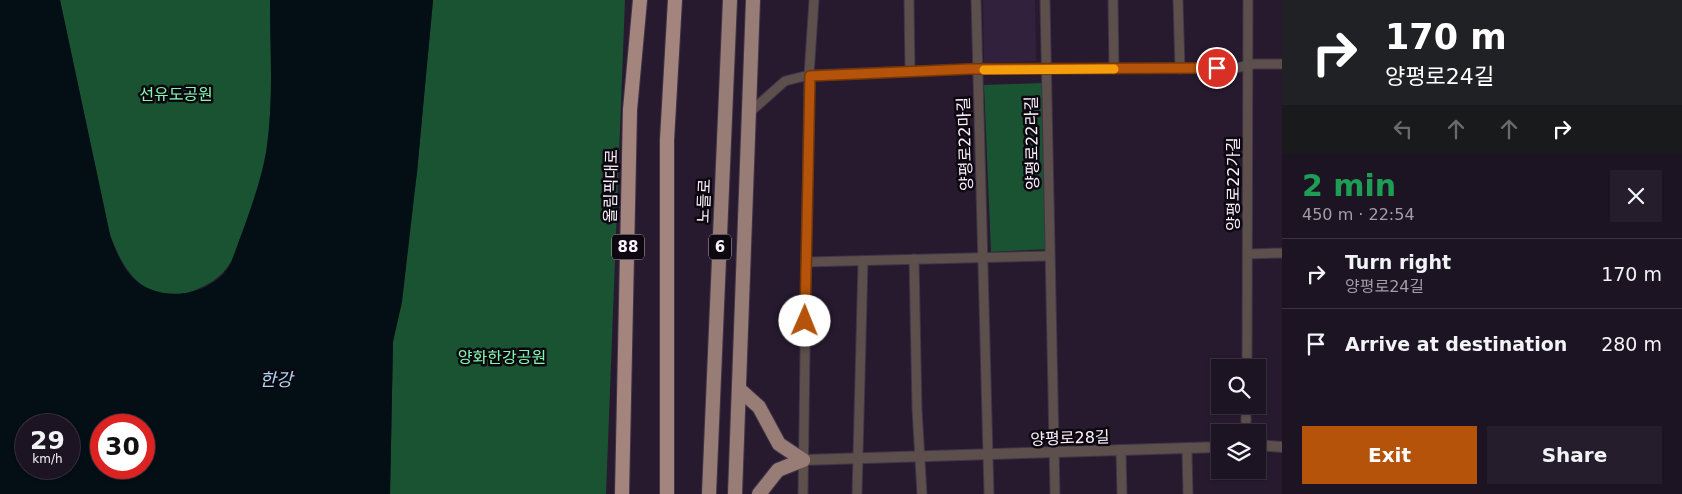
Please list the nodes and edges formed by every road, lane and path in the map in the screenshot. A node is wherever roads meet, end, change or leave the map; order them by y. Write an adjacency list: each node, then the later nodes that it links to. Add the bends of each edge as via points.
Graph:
1 (640, 0): 40 (highway, 올림픽대로 / 88, via 630,110)
2 (675, 0): 41 (highway, 88, via 667,140)
3 (730, 0): 42 (main road, 노들로 / 6)
4 (753, 0): 20 (main road, 6)
5 (814, 0): 19 (street)
6 (909, 0): 18 (street)
7 (976, 0): 15 (street, 양평로22마길)
8 (1045, 0): 16 (street, 양평로22라길)
9 (1113, 0): 17 (street)
10 (1178, 0): 14 (street)
11 (1248, 0): 13 (street, 양평로22가길)
12 (1282, 64): 13 (street)
13 (1249, 65): 14 (street); 22 (street, 양평로22가길)
14 (1180, 69): 17 (street)
15 (978, 70): 16 (street); 18 (street); 24 (street, 양평로22마길)
16 (1046, 70): 17 (street); 23 (street, 양평로22라길)
17 (1114, 70)
18 (910, 71): 19 (street)
19 (810, 76): 20 (street, via 785,82); 27 (street)
20 (749, 113): 29 (main road, 6)
21 (1282, 253): 22 (street)
22 (1248, 254): 28 (street, 양평로22가길)
23 (1050, 256): 24 (street); 35 (street, 양평로22라길)
24 (983, 258): 25 (street); 36 (street, 양평로22마길)
25 (914, 259): 26 (street); 37 (street)
26 (863, 260): 27 (street); 38 (street)
27 (806, 262): 39 (street)
28 (1247, 359)
29 (739, 388): 39 (main road, via 759,407 779,444); 43 (main road, 6)
30 (1266, 446): 31 (street)
31 (1282, 447)
32 (1211, 448): 33 (street, 양평로28길)
33 (1187, 450): 34 (street, 양평로28길); 51 (street)
34 (1121, 452): 35 (street, 양평로28길); 50 (street)
35 (1054, 453): 36 (street, 양평로28길); 49 (street, 양평로22라길)
36 (988, 455): 37 (street, 양평로28길); 48 (street, 양평로22마길)
37 (921, 457): 38 (street, 양평로28길); 47 (street)
38 (858, 459): 39 (street, 양평로28길); 46 (street)
39 (803, 460): 44 (main road, via 778,470); 45 (street)
40 (622, 494)
41 (667, 494)
42 (709, 494)
43 (735, 494)
44 (759, 494)
45 (803, 494)
46 (857, 494)
47 (922, 494)
48 (989, 494)
49 (1055, 494)
50 (1122, 494)
51 (1188, 494)

